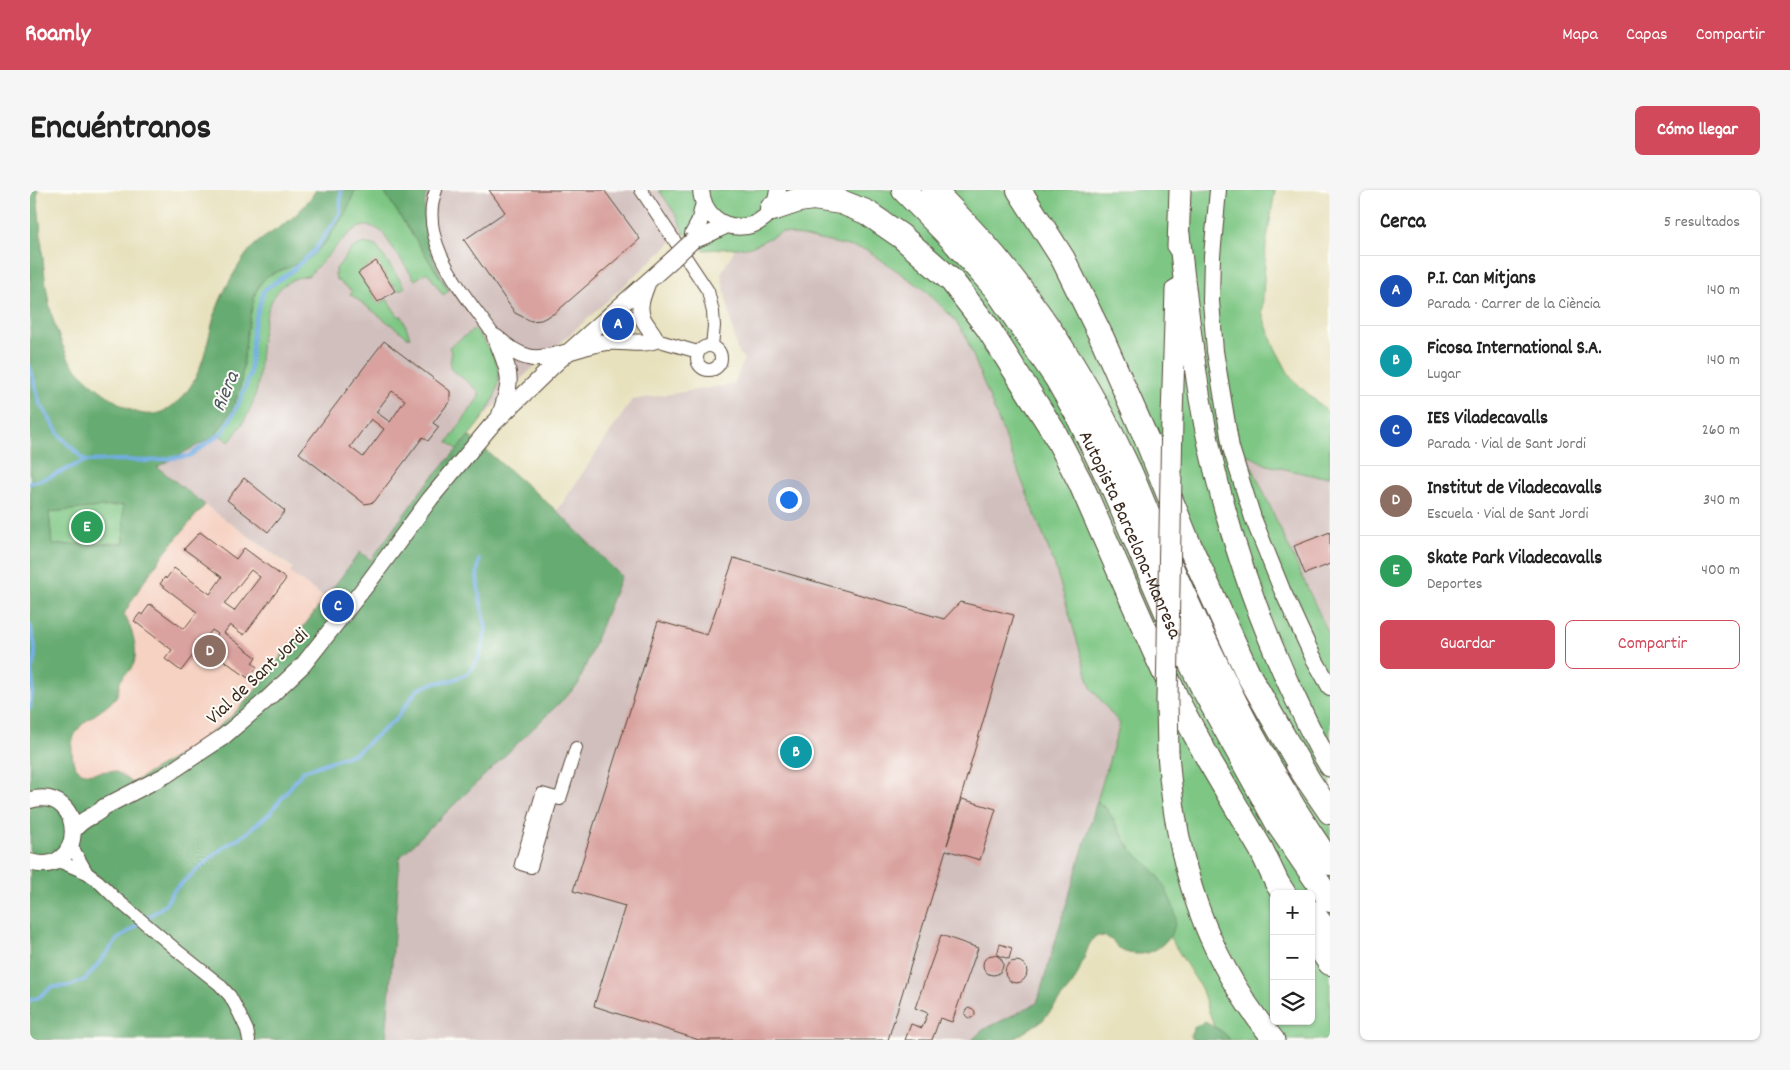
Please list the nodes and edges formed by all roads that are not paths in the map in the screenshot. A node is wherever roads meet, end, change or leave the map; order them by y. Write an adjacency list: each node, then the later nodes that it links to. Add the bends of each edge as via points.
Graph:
1 (436, 190): 14 (street, via 432,230 442,260)
2 (641, 190): 16 (street, via 708,291 713,312)
3 (904, 190): 38 (highway, Autopista Barcelona-Manresa, via 996,290 1057,379 1114,490 1204,690 1278,824)
4 (933, 190): 20 (highway, Autopista Barcelona-Manresa, via 1005,268 1054,336)
5 (1018, 190): 24 (highway, via 1063,259 1102,338 1187,540 1248,674)
6 (1180, 190): 11 (main road)
7 (1218, 190): 21 (street, via 1211,301 1215,351 1234,460 1282,590)
8 (702, 196): 10 (street, via 716,219); 12 (street, via 699,222)
9 (775, 200): 10 (street, via 756,223); 31 (highway, via 813,198 841,202 866,212 901,236 952,281 988,328 1054,432 1080,482 1181,708)
10 (728, 226): 12 (street)
11 (1179, 234): 23 (main road, via 1200,400 1228,522 1262,622 1304,717); 44 (main road, bridge, via 1174,321 1167,701 1173,812 1195,901 1232,981)
12 (692, 240): 13 (street, Vial de Sant Jordi, bridge)
13 (647, 284): 15 (street, via 640,309); 17 (street, Vial de Sant Jordi)
14 (495, 337): 17 (street, via 528,358 540,359); 19 (street, via 508,366 510,382)
15 (656, 340): 17 (street, via 649,343 612,341); 18 (street)
16 (712, 346): 18 (street); 18 (street, via 721,356 719,365 714,369 700,367)
17 (571, 350): 19 (street, Vial de Sant Jordi)
18 (698, 352)
19 (498, 419): 28 (street, Vial de Sant Jordi, via 465,455 303,665 223,736 166,775)
20 (1129, 470): 24 (highway, via 1149,495 1197,599 1238,675); 34 (highway, Autopista Barcelona-Manresa, via 1204,639 1267,764)
21 (1330, 687)
22 (576, 748): 25 (street, via 560,799)
23 (1330, 766)
24 (1307, 778): 29 (highway)
25 (552, 797): 25 (street, via 542,794 521,864 531,867)
26 (30, 800): 27 (street, via 48,799)
27 (62, 806): 28 (street); 30 (street, via 72,819)
28 (104, 807): 30 (street, Vial de Sant Jordi, via 79,823)
29 (1330, 812)
30 (72, 838): 32 (street, Vial de Sant Jordi, via 65,854); 35 (street)
31 (1261, 849): 36 (highway); 37 (highway)
32 (56, 860): 33 (street, via 42,864); 35 (street)
33 (30, 862)
34 (1330, 864)
35 (86, 873): 43 (street, via 219,984 230,996)
36 (1281, 890)
37 (1293, 890)
38 (1330, 900)
39 (1315, 917): 40 (highway)
40 (1330, 935)
41 (1315, 941): 42 (highway)
42 (1330, 963)
43 (249, 1040)
44 (1274, 1040)

